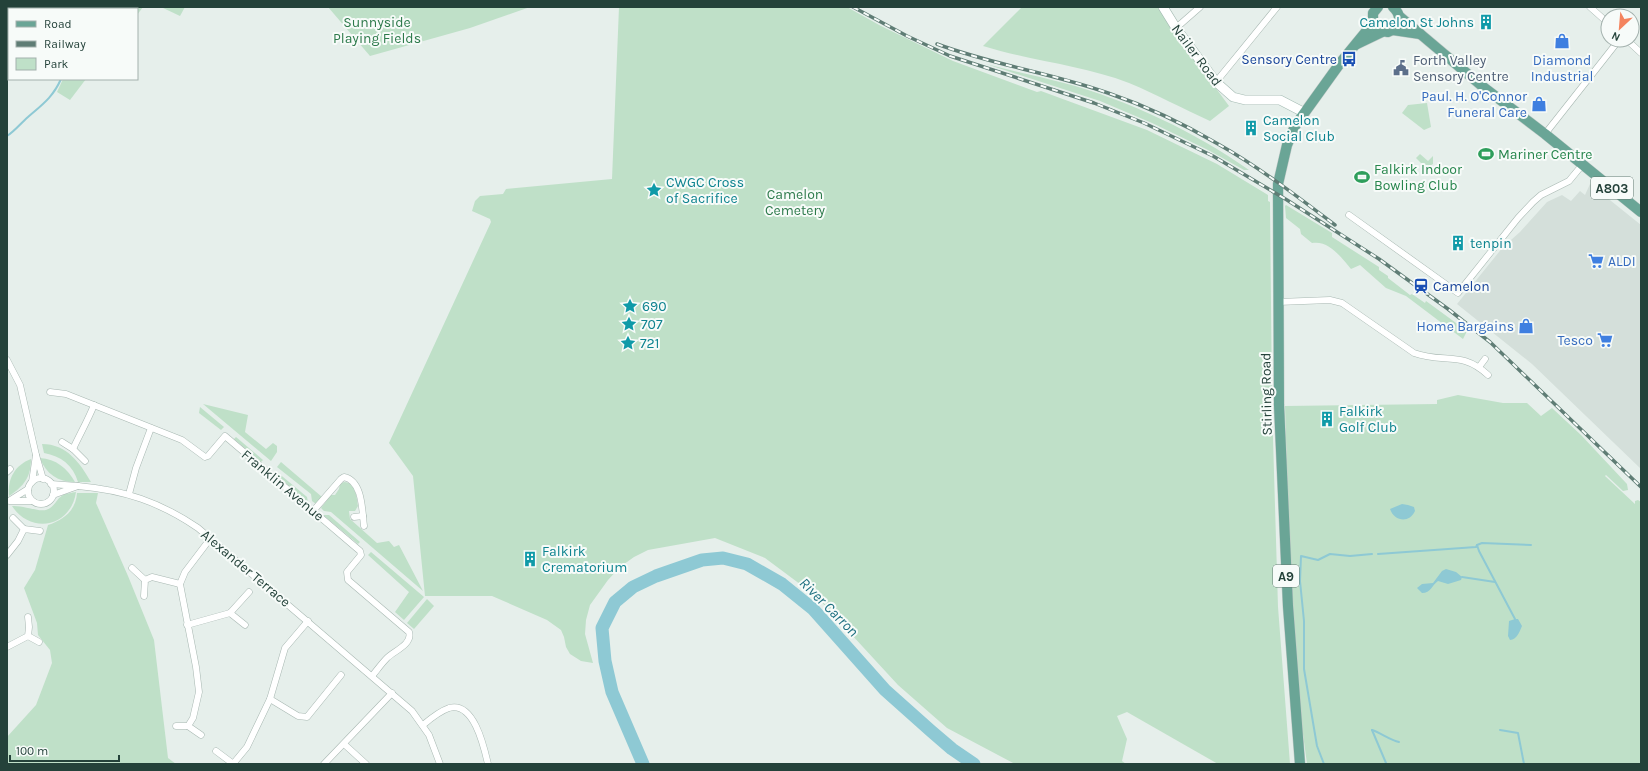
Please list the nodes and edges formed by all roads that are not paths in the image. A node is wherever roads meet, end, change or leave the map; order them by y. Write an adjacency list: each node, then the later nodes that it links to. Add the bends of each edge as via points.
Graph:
1 (1163, 7): 9 (street, Nailer Road)
2 (1200, 7): 9 (street)
3 (1277, 7): 14 (street)
4 (1393, 7): 7 (main road)
5 (1590, 7): 8 (street)
6 (1373, 12): 10 (main road, via 1375,27); 12 (main road, Stirling Road / A9)
7 (1399, 16): 10 (main road, via 1398,24); 11 (main road, A803)
8 (1600, 16)
9 (1176, 28): 14 (street, Nailer Road)
10 (1388, 31): 11 (main road); 12 (main road, Stirling Road / A9)
11 (1420, 34): 16 (main road, A803)
12 (1355, 44): 15 (main road, Stirling Road / A9)
13 (1613, 48): 16 (street)
14 (1216, 82): 15 (street, Nailer Road, via 1233,97 1245,100 1280,100)
15 (1304, 113): 20 (main road, Stirling Road / A9, via 1287,145 1278,184)
16 (1545, 134): 17 (main road, A803)
17 (1582, 164): 18 (main road, A803); 19 (street, via 1569,181 1541,195 1533,202 1458,293)
18 (1641, 212)
19 (1350, 215)
20 (1278, 302): 23 (street, via 1336,301 1351,308 1414,353 1468,361); 78 (main road, Stirling Road / A9, via 1279,405 1288,606)
21 (1485, 359): 23 (street)
22 (7, 360): 30 (street, via 20,385)
23 (1479, 367): 24 (street)
24 (1488, 375)
25 (50, 392): 26 (street, Franklin Avenue, via 66,394)
26 (94, 405): 27 (street, Franklin Avenue); 29 (street)
27 (151, 428): 37 (street); 41 (street, Franklin Avenue, via 182,440 205,457 224,436)
28 (62, 442): 29 (street)
29 (73, 449): 31 (street)
30 (36, 455): 32 (street); 33 (street)
31 (85, 461)
32 (44, 479): 33 (street); 34 (street)
33 (32, 482): 36 (street)
34 (51, 484): 35 (street, Alexander Terrace); 38 (street)
35 (78, 486): 37 (street, Alexander Terrace); 38 (street)
36 (28, 489): 39 (street); 40 (street)
37 (129, 494): 48 (street, Alexander Terrace, via 170,510)
38 (53, 495): 39 (street, via 45,504)
39 (31, 500): 40 (street)
40 (8, 501)
41 (314, 510): 42 (street, via 344,477 356,485); 64 (street, Franklin Avenue, via 360,550 361,555 347,572 348,580 410,635 401,648 387,658)
42 (363, 516): 43 (street); 45 (street)
43 (354, 517)
44 (13, 518): 46 (street)
45 (364, 526)
46 (24, 529): 47 (street); 49 (street)
47 (40, 531)
48 (210, 539): 52 (street, via 185,572); 57 (street, Alexander Terrace)
49 (7, 555)
50 (132, 568): 51 (street)
51 (145, 580): 52 (street, via 152,577); 54 (street)
52 (180, 584): 59 (street)
53 (249, 592): 55 (street)
54 (144, 596)
55 (230, 613): 58 (street); 59 (street)
56 (28, 617): 60 (street)
57 (308, 621): 64 (street, Alexander Terrace); 66 (street, via 285,648)
58 (245, 624)
59 (187, 625): 69 (street, via 199,692 197,706)
60 (28, 636): 61 (street); 62 (street)
61 (39, 642)
62 (7, 647)
63 (342, 675): 66 (street, via 307,717 298,716)
64 (372, 676): 65 (street, Alexander Terrace)
65 (392, 693): 67 (street, Alexander Terrace); 71 (street)
66 (270, 699): 73 (street, via 247,747)
67 (423, 725): 76 (street, Alexander Terrace); 77 (street, via 449,708 464,711 475,724)
68 (176, 726): 69 (street)
69 (188, 726): 70 (street)
70 (202, 735)
71 (344, 744): 74 (street); 75 (street)
72 (216, 751): 73 (street)
73 (233, 764)
74 (324, 764)
75 (366, 764)
76 (440, 764)
77 (488, 764)
78 (1300, 764)

